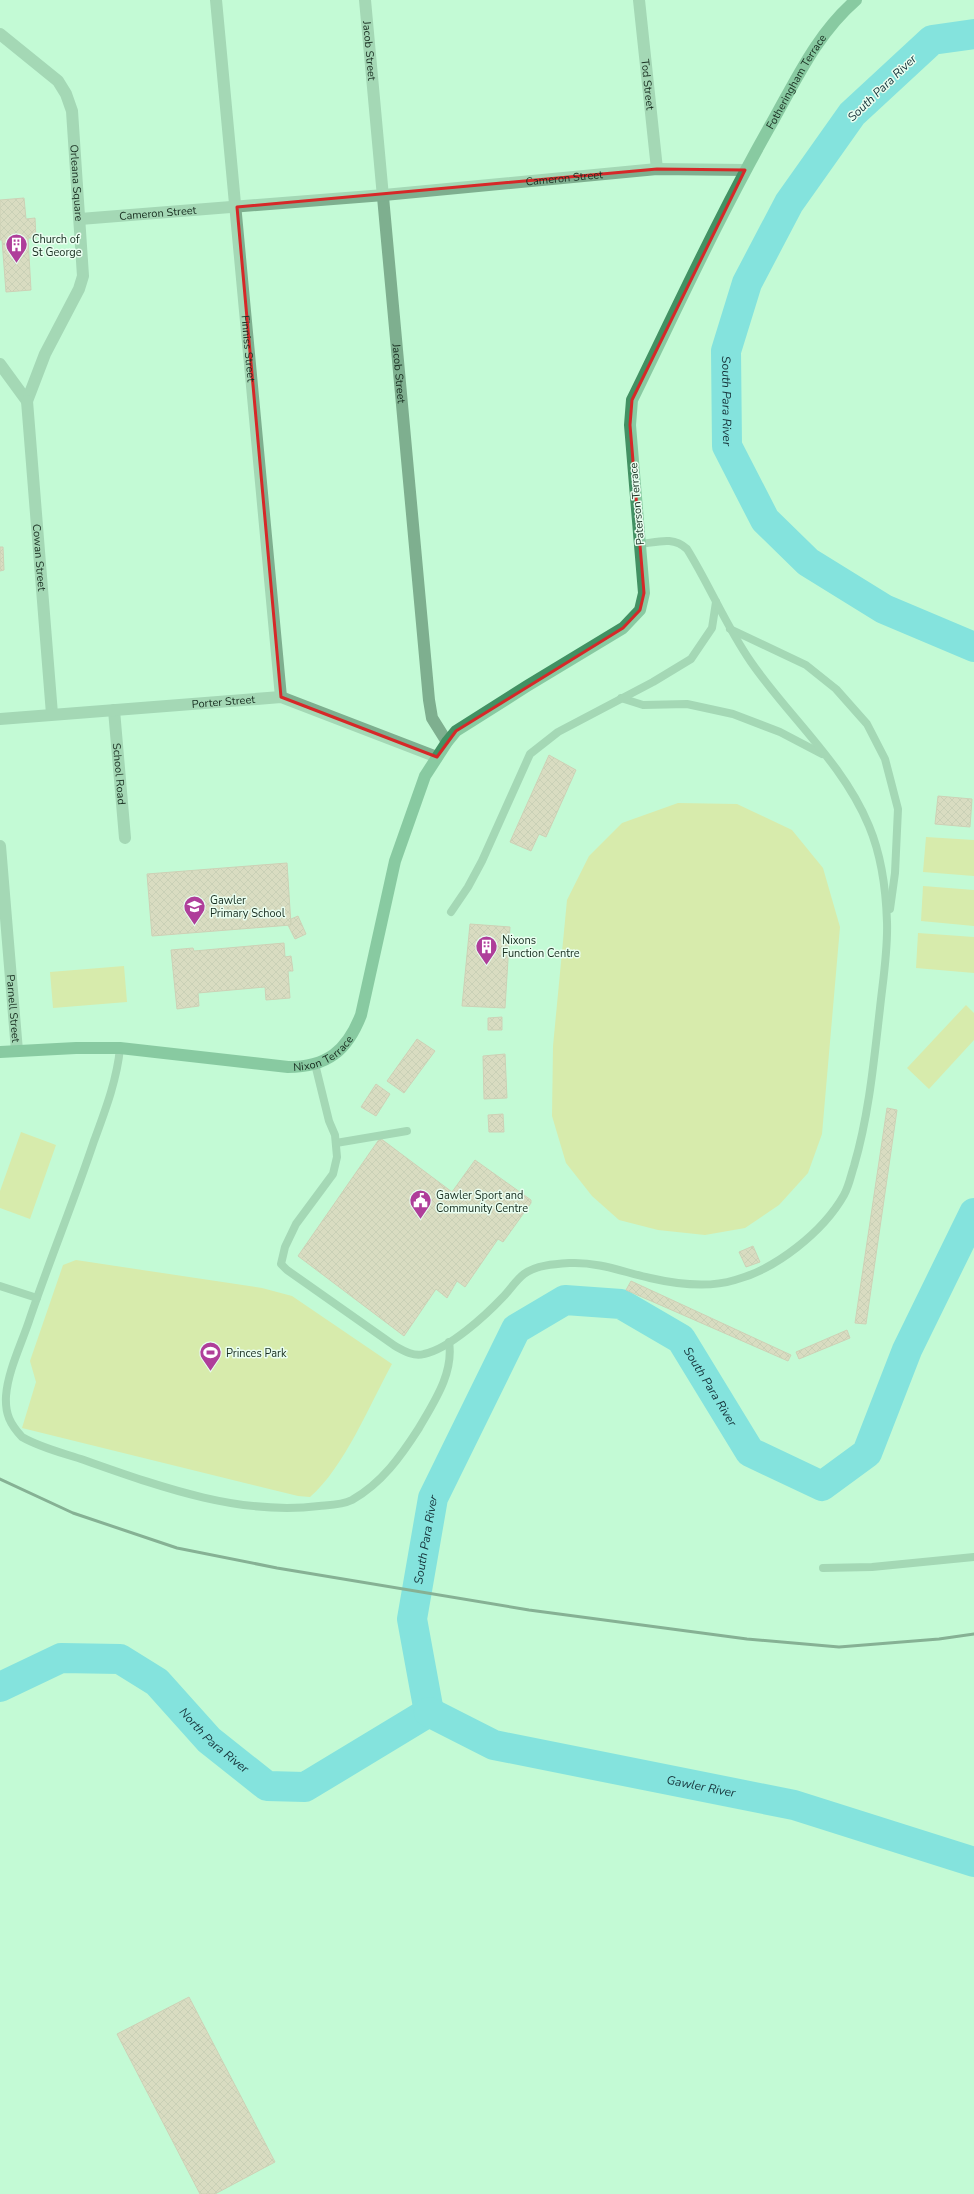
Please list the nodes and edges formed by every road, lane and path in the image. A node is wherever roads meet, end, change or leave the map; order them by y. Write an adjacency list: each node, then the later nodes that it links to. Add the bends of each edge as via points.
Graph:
1 (216, 0): 9 (street, Finniss Street)
2 (365, 0): 8 (street, Jacob Street)
3 (639, 0): 6 (street, Tod Street)
4 (856, 0): 7 (street, Fotheringham Terrace, via 835,19 816,44)
5 (0, 34): 10 (street, Orleana Square, via 58,81 66,94 72,111)
6 (657, 169): 7 (street, Cameron Street); 8 (street, Cameron Street)
7 (745, 170): 13 (street, Paterson Terrace, via 632,400 630,425)
8 (384, 195): 9 (street, Cameron Street); 21 (street, Jacob Street, via 429,700 432,718)
9 (237, 207): 10 (street, Cameron Street); 16 (street, Finniss Street)
10 (80, 219): 12 (street, Orleana Square, via 83,276 79,289 45,354)
11 (0, 364): 12 (street)
12 (27, 401): 19 (street, Cowan Street)
13 (641, 544): 14 (lane, via 680,542 700,570); 21 (street, Paterson Terrace, via 644,593 640,610 629,623 456,732)
14 (716, 602): 15 (lane); 17 (lane, via 712,628 691,659)
15 (730, 629): 22 (lane, via 752,663); 27 (lane, via 806,665 836,689 867,724 885,759 898,809 895,873)
16 (281, 697): 18 (street, Porter Street); 23 (street, Porter Street)
17 (621, 698): 22 (lane, via 643,705 687,704 733,714 780,732); 26 (lane, via 558,732 530,754 482,861)
18 (114, 710): 19 (street, Porter Street); 24 (street, School Road)
19 (52, 714): 20 (street, Porter Street)
20 (0, 719)
21 (447, 742): 23 (street, Paterson Terrace)
22 (827, 756): 27 (lane, via 842,776 869,826 883,868)
23 (437, 757): 31 (street, Nixon Terrace, via 425,776 395,862 358,1024 353,1034 328,1059)
24 (125, 838)
25 (0, 846): 29 (street, Parnell Street)
26 (451, 912)
27 (888, 925): 36 (lane, via 875,1048 859,1149 846,1192 831,1215 810,1236 781,1260 756,1274 733,1281 708,1284 672,1282 601,1265 573,1263 535,1268 524,1274 467,1330)
28 (120, 1048): 29 (street, Nixon Terrace); 31 (street, Nixon Terrace, via 288,1067); 35 (lane, via 108,1102 76,1197)
29 (17, 1050): 30 (street, Nixon Terrace)
30 (0, 1052)
31 (315, 1064): 33 (lane)
32 (407, 1132): 33 (lane)
33 (336, 1143): 36 (lane, via 337,1157 333,1174 296,1224 285,1247 281,1264 406,1352 424,1355)
34 (0, 1286): 35 (lane)
35 (37, 1298): 36 (lane, via 8,1383 6,1398 7,1415 11,1425 22,1437 148,1483 199,1497 246,1504 295,1509 339,1504 351,1500 381,1479 405,1450 445,1382 451,1352)
36 (449, 1342)
37 (974, 1557): 38 (lane, via 872,1567)
38 (823, 1568)

